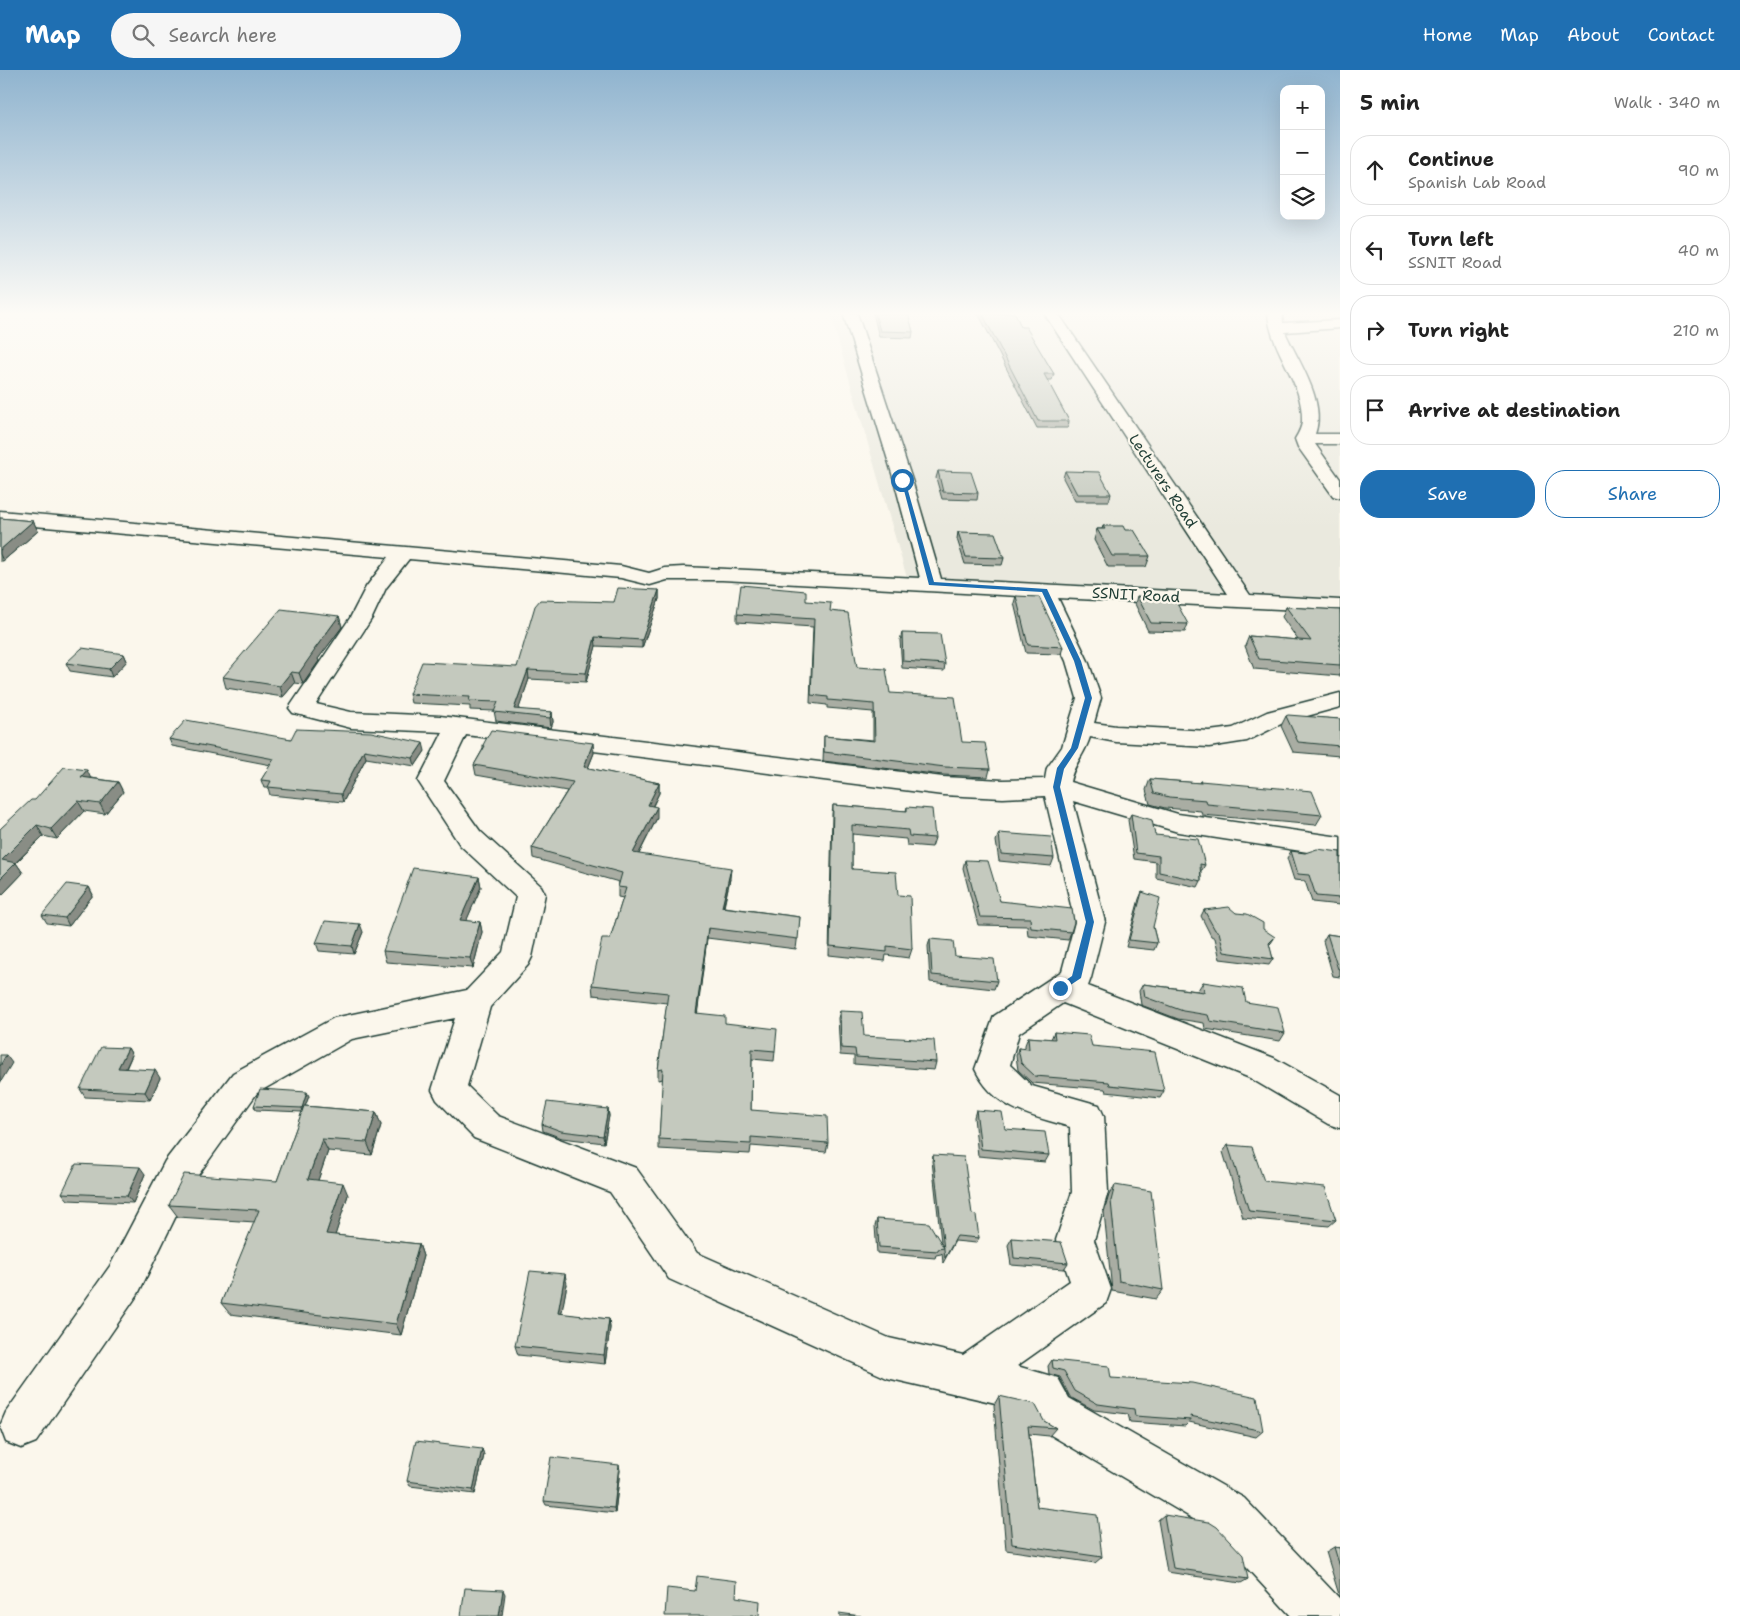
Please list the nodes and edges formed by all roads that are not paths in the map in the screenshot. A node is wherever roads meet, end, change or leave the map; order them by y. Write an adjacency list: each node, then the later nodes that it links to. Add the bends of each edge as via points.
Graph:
1 (872, 385): 9 (street)
2 (1099, 385): 11 (street, Lecturers Road)
3 (1302, 385): 4 (street, via 1311,422)
4 (1304, 439): 5 (street); 6 (street)
5 (1340, 439)
6 (1340, 492)
7 (0, 517): 8 (street, SSNIT Road)
8 (404, 552): 9 (street, SSNIT Road, via 621,572 650,579 683,573); 14 (street, via 376,587 361,618 301,708 351,720)
9 (932, 584): 10 (street, SSNIT Road)
10 (1044, 590): 11 (street, SSNIT Road); 15 (street, via 1077,661 1088,698)
11 (1243, 600): 12 (street, SSNIT Road)
12 (1340, 606)
13 (1340, 700): 15 (street, via 1276,717 1238,735 1210,739 1144,736)
14 (458, 727): 16 (street, via 943,786); 19 (street, via 431,781 470,838 531,894 517,957)
15 (1080, 728): 16 (street, via 1074,748 1060,768)
16 (1056, 787): 17 (street, via 1178,824); 18 (street, via 1090,922 1076,978)
17 (1340, 847)
18 (1060, 988): 20 (street, via 1262,1068); 21 (street, via 1005,1025 992,1068 1022,1098 1087,1116 1090,1192 1075,1240 1092,1289)
19 (476, 1001): 21 (street, via 449,1090 486,1127 623,1180 683,1266 887,1358); 22 (street, via 345,1027 245,1083 178,1174 124,1280)
20 (1340, 1113)
21 (968, 1376): 23 (street, via 1043,1393 1054,1413 1228,1514)
22 (21, 1427)
23 (1323, 1616)

